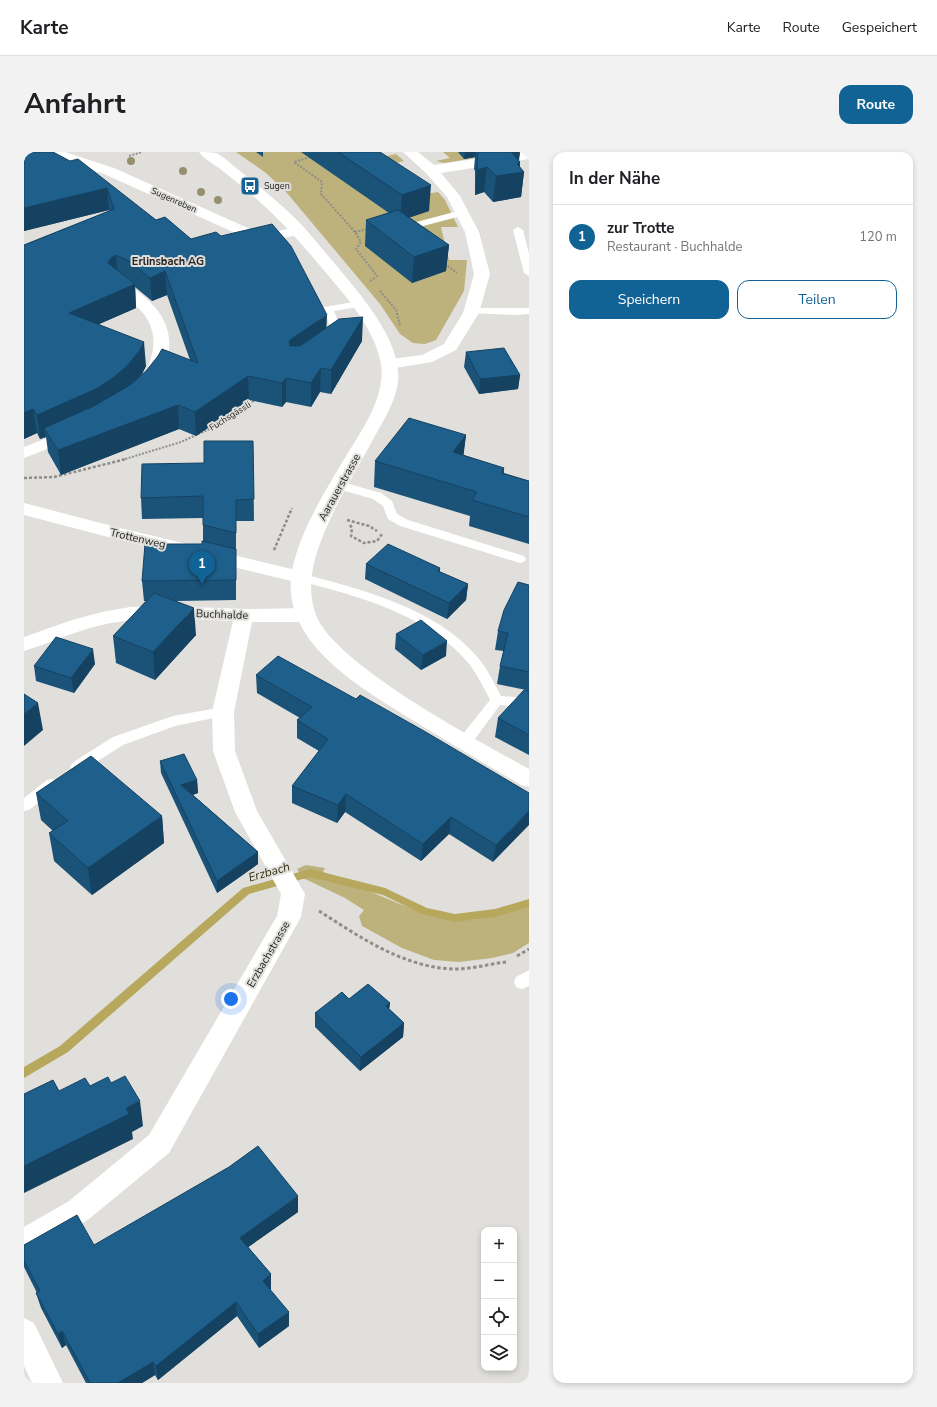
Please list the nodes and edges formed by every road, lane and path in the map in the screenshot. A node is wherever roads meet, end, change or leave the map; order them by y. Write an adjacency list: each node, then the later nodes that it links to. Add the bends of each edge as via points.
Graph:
1 (51, 152): 11 (street, Sugenreben, via 109,171 247,233 278,235)
2 (206, 152): 11 (street, Aarauerstrasse, via 250,186)
3 (410, 152): 6 (street)
4 (317, 154): 12 (path, via 294,162 322,182 321,194)
5 (529, 155): 6 (street)
6 (431, 170): 7 (street, via 453,196)
7 (462, 213): 8 (lane); 15 (street, via 472,232 482,274)
8 (408, 227)
9 (370, 229): 12 (path)
10 (518, 230): 14 (lane)
11 (299, 231): 17 (street, Aarauerstrasse)
12 (355, 232): 17 (path, via 361,242 356,249 377,276 371,281)
13 (442, 263): 15 (path)
14 (529, 273)
15 (479, 284): 19 (street)
16 (119, 285): 23 (street, via 146,307 157,321 159,331 161,342 157,366)
17 (348, 289): 18 (street, Aarauerstrasse)
18 (360, 304): 21 (lane, via 328,309 335,326 334,339); 22 (street, Aarauerstrasse, via 380,339)
19 (472, 311): 20 (lane); 22 (street, via 450,347 426,359)
20 (529, 311)
21 (324, 346)
22 (389, 364): 28 (street, Aarauerstrasse, via 387,394)
23 (140, 392)
24 (259, 397): 27 (path, Fuchsgässli, via 216,426 181,442 140,456 54,477)
25 (90, 426): 26 (street)
26 (24, 453)
27 (24, 478)
28 (339, 485): 31 (street, Aarauerstrasse); 33 (lane, via 377,496 388,504 392,516 404,522)
29 (292, 508): 34 (path)
30 (24, 509): 34 (street, Trottenweg)
31 (323, 513): 32 (path, via 369,526 383,535 375,542 362,543 351,536); 35 (street, Aarauerstrasse, via 306,554)
32 (350, 525)
33 (520, 559)
34 (266, 568): 35 (street, Trottenweg)
35 (300, 577): 37 (street, Aarauerstrasse, via 300,600); 39 (lane, via 412,614 452,640 474,662)
36 (244, 615): 37 (street, Buchhalde); 38 (street, Buchhalde, via 146,613 115,616 92,620); 41 (street)
37 (305, 615): 42 (street, Aarauerstrasse, via 326,646 339,659 385,693)
38 (24, 644)
39 (497, 700): 40 (lane); 42 (lane)
40 (529, 703)
41 (223, 712): 44 (lane, via 173,721 118,741 48,786); 45 (street, via 224,751 246,812)
42 (464, 743): 43 (street, Aarauerstrasse)
43 (529, 779)
44 (24, 806)
45 (293, 894): 46 (path, via 360,937 404,960 455,969); 47 (street, Erzbachstrasse, via 289,917 159,1144 79,1210)
46 (506, 962)
47 (24, 1243)
48 (24, 1333): 49 (street)
49 (48, 1383)

